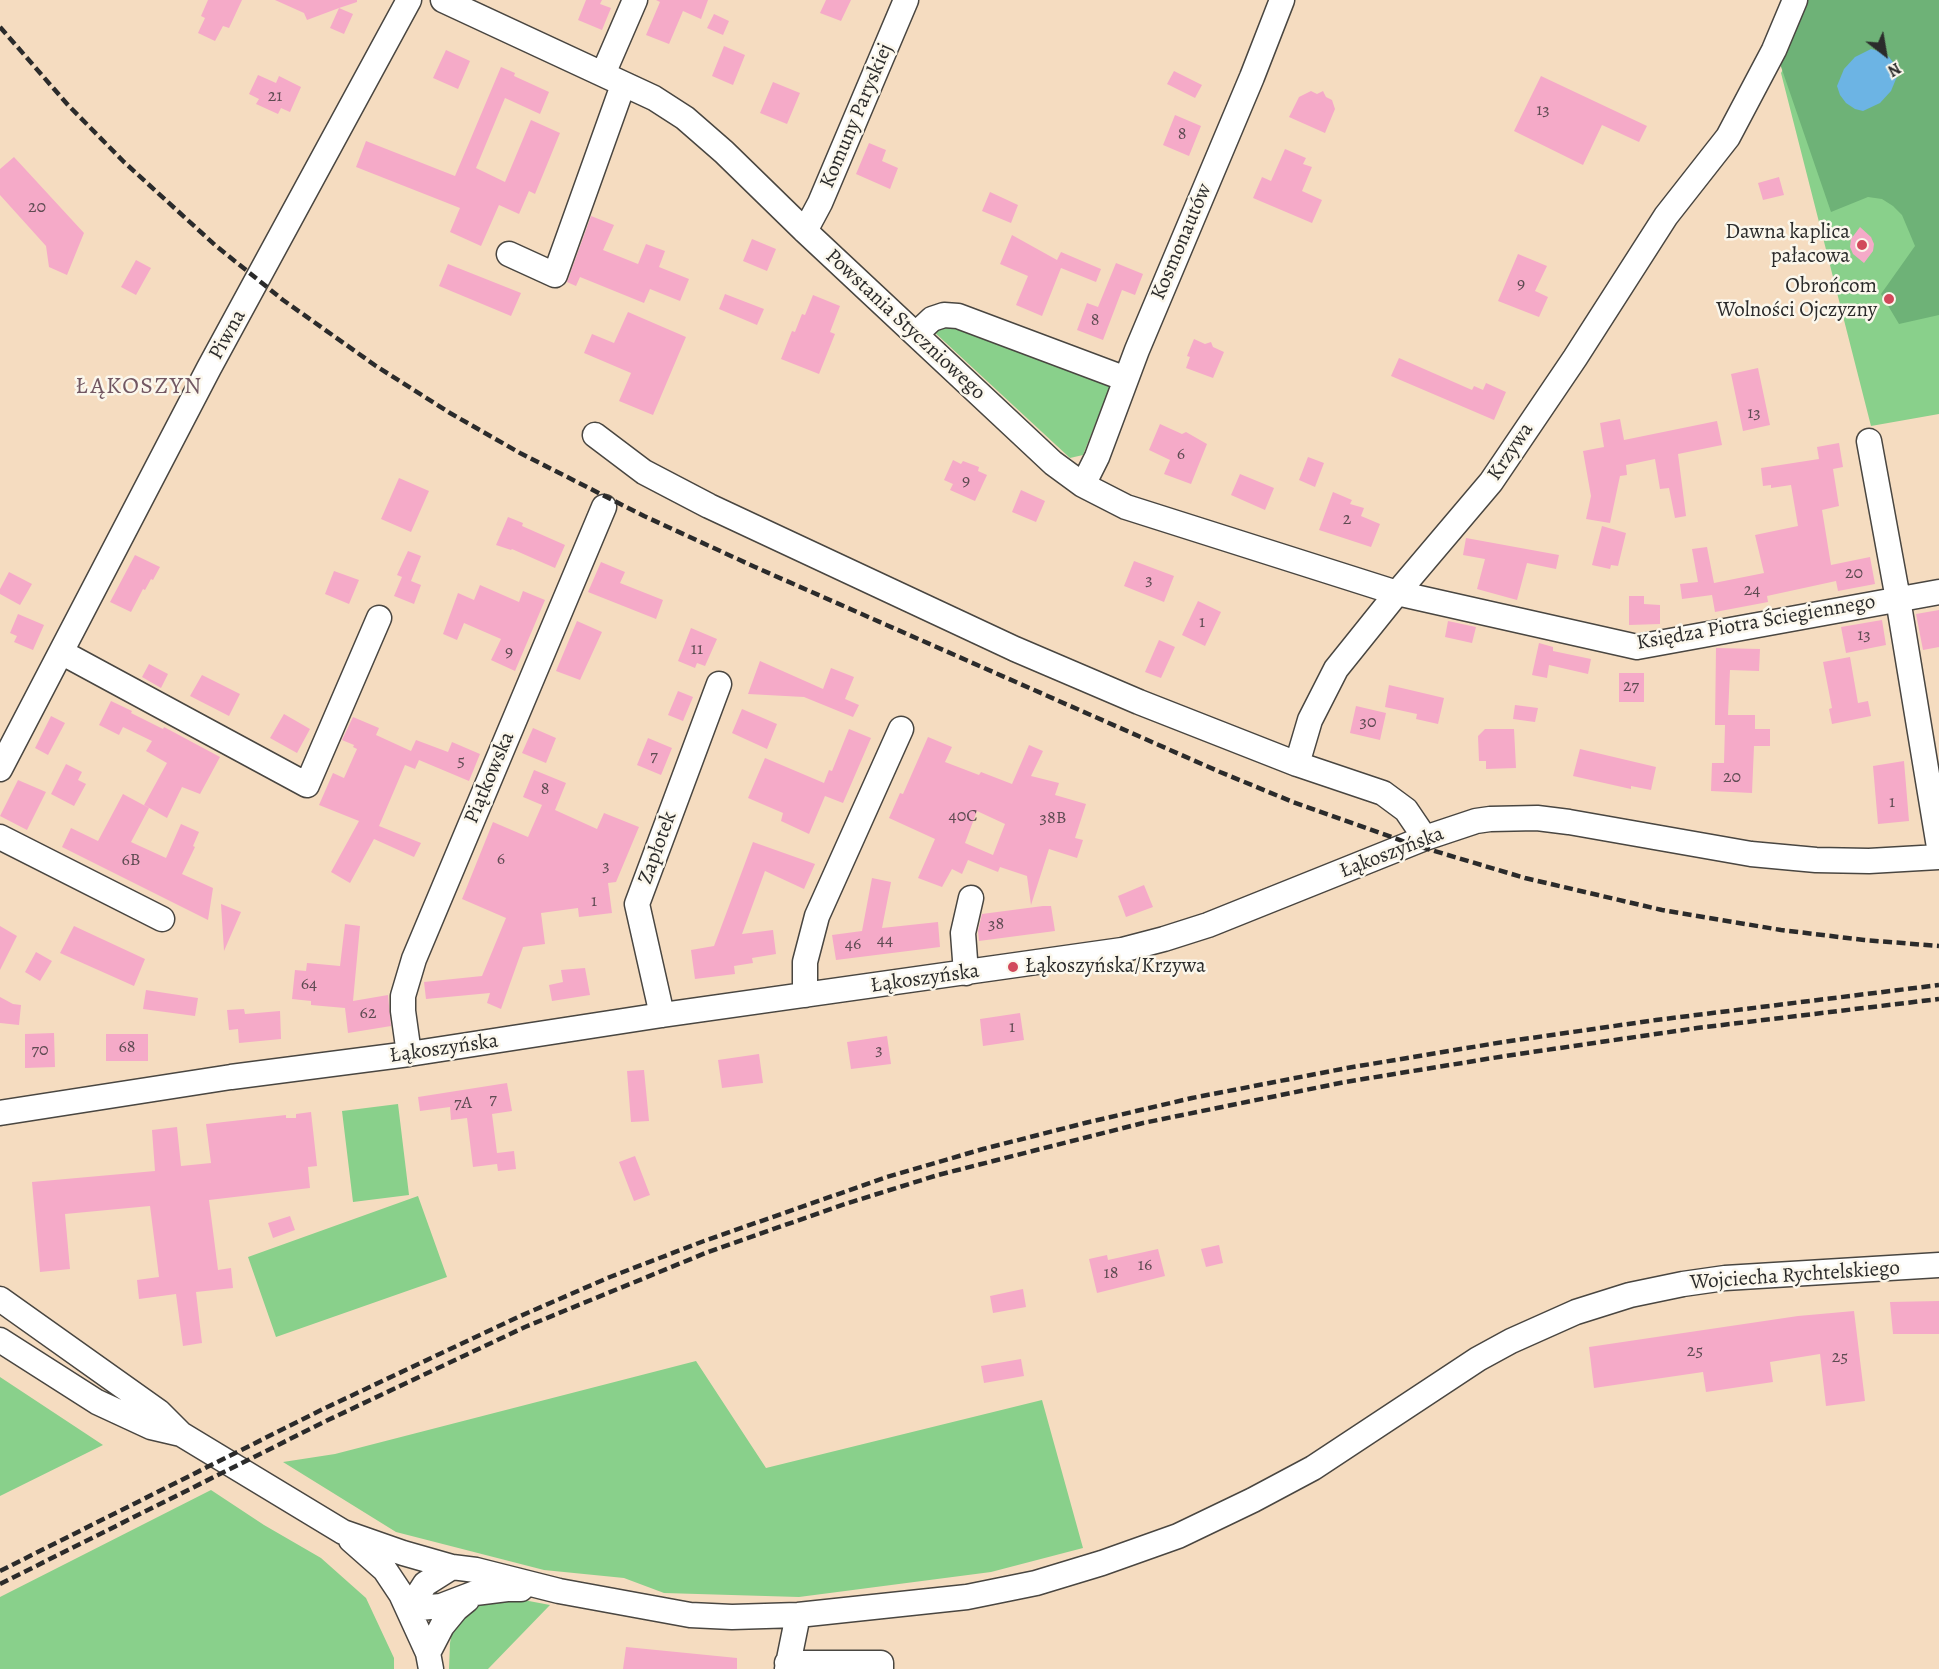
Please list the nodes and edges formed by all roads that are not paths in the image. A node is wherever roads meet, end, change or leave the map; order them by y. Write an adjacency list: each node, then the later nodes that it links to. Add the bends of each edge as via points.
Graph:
1 (409, 0): 20 (street, Piwna, via 209,368)
2 (443, 0): 7 (street, Powstania Styczniowego)
3 (635, 0): 7 (street)
4 (906, 0): 8 (street, Komuny Paryskiej)
5 (1282, 0): 11 (street, Kosmonautów)
6 (1795, 0): 17 (street, Krzywa, via 1774,50 1728,137 1666,216 1491,482)
7 (613, 80): 8 (street, Powstania Styczniowego, via 654,98 685,118); 9 (street, via 555,275)
8 (805, 231): 10 (street, Powstania Styczniowego)
9 (509, 254)
10 (916, 333): 11 (street, via 932,319 958,316); 14 (street, Powstania Styczniowego, via 1053,463)
11 (1126, 379): 14 (street, Kosmonautów)
12 (595, 435): 23 (street, via 644,472 719,511 1015,649)
13 (1869, 441): 18 (street)
14 (1083, 485): 17 (street, Powstania Styczniowego, via 1126,507)
15 (604, 507): 34 (street, Piątkowska, via 414,959 403,996)
16 (1939, 592): 18 (street, Księdza Piotra Ściegiennego)
17 (1397, 593): 18 (street, Księdza Piotra Ściegiennego, via 1637,647); 23 (street, Krzywa, via 1336,669 1310,720)
18 (1898, 599): 27 (street)
19 (379, 618): 20 (street, via 307,785)
20 (61, 652): 24 (street, Piwna)
21 (719, 684): 33 (street, Zapłotek, via 637,904)
22 (901, 729): 32 (street, via 818,916 805,962)
23 (1297, 764): 26 (street, via 1383,793 1406,810)
24 (0, 768)
25 (0, 837): 30 (street)
26 (1425, 838): 28 (street, Łąkoszyńska, via 1476,821 1537,818 1762,855 1869,861); 31 (street, Łąkoszyńska, via 1164,939 1122,950)
27 (1939, 847)
28 (1939, 856)
29 (971, 898): 31 (street, via 963,933)
30 (162, 919)
31 (966, 973): 32 (street, Łąkoszyńska)
32 (805, 995): 33 (street, Łąkoszyńska)
33 (662, 1015): 34 (street, Łąkoszyńska)
34 (409, 1054): 35 (street, Łąkoszyńska)
35 (0, 1113)
36 (1939, 1265): 45 (street, Wojciecha Rychtelskiego, via 1725,1278 1630,1295 1576,1312 1511,1341 1313,1468 1178,1536 1036,1583 967,1597)
37 (0, 1299): 39 (street, via 159,1412)
38 (0, 1341): 39 (street, via 97,1402 151,1427)
39 (180, 1434): 40 (street)
40 (343, 1532): 41 (street); 44 (street, via 385,1570)
41 (452, 1567): 42 (street); 44 (street, via 425,1584)
42 (559, 1591): 43 (street, via 507,1589); 45 (street, Wojciecha Rychtelskiego, via 690,1616)
43 (475, 1593): 44 (street, via 441,1606); 46 (street, via 442,1626)
44 (410, 1609): 46 (street)
45 (798, 1615): 47 (street)
46 (429, 1661)
47 (787, 1666): 48 (street, via 881,1664)
48 (880, 1669)

